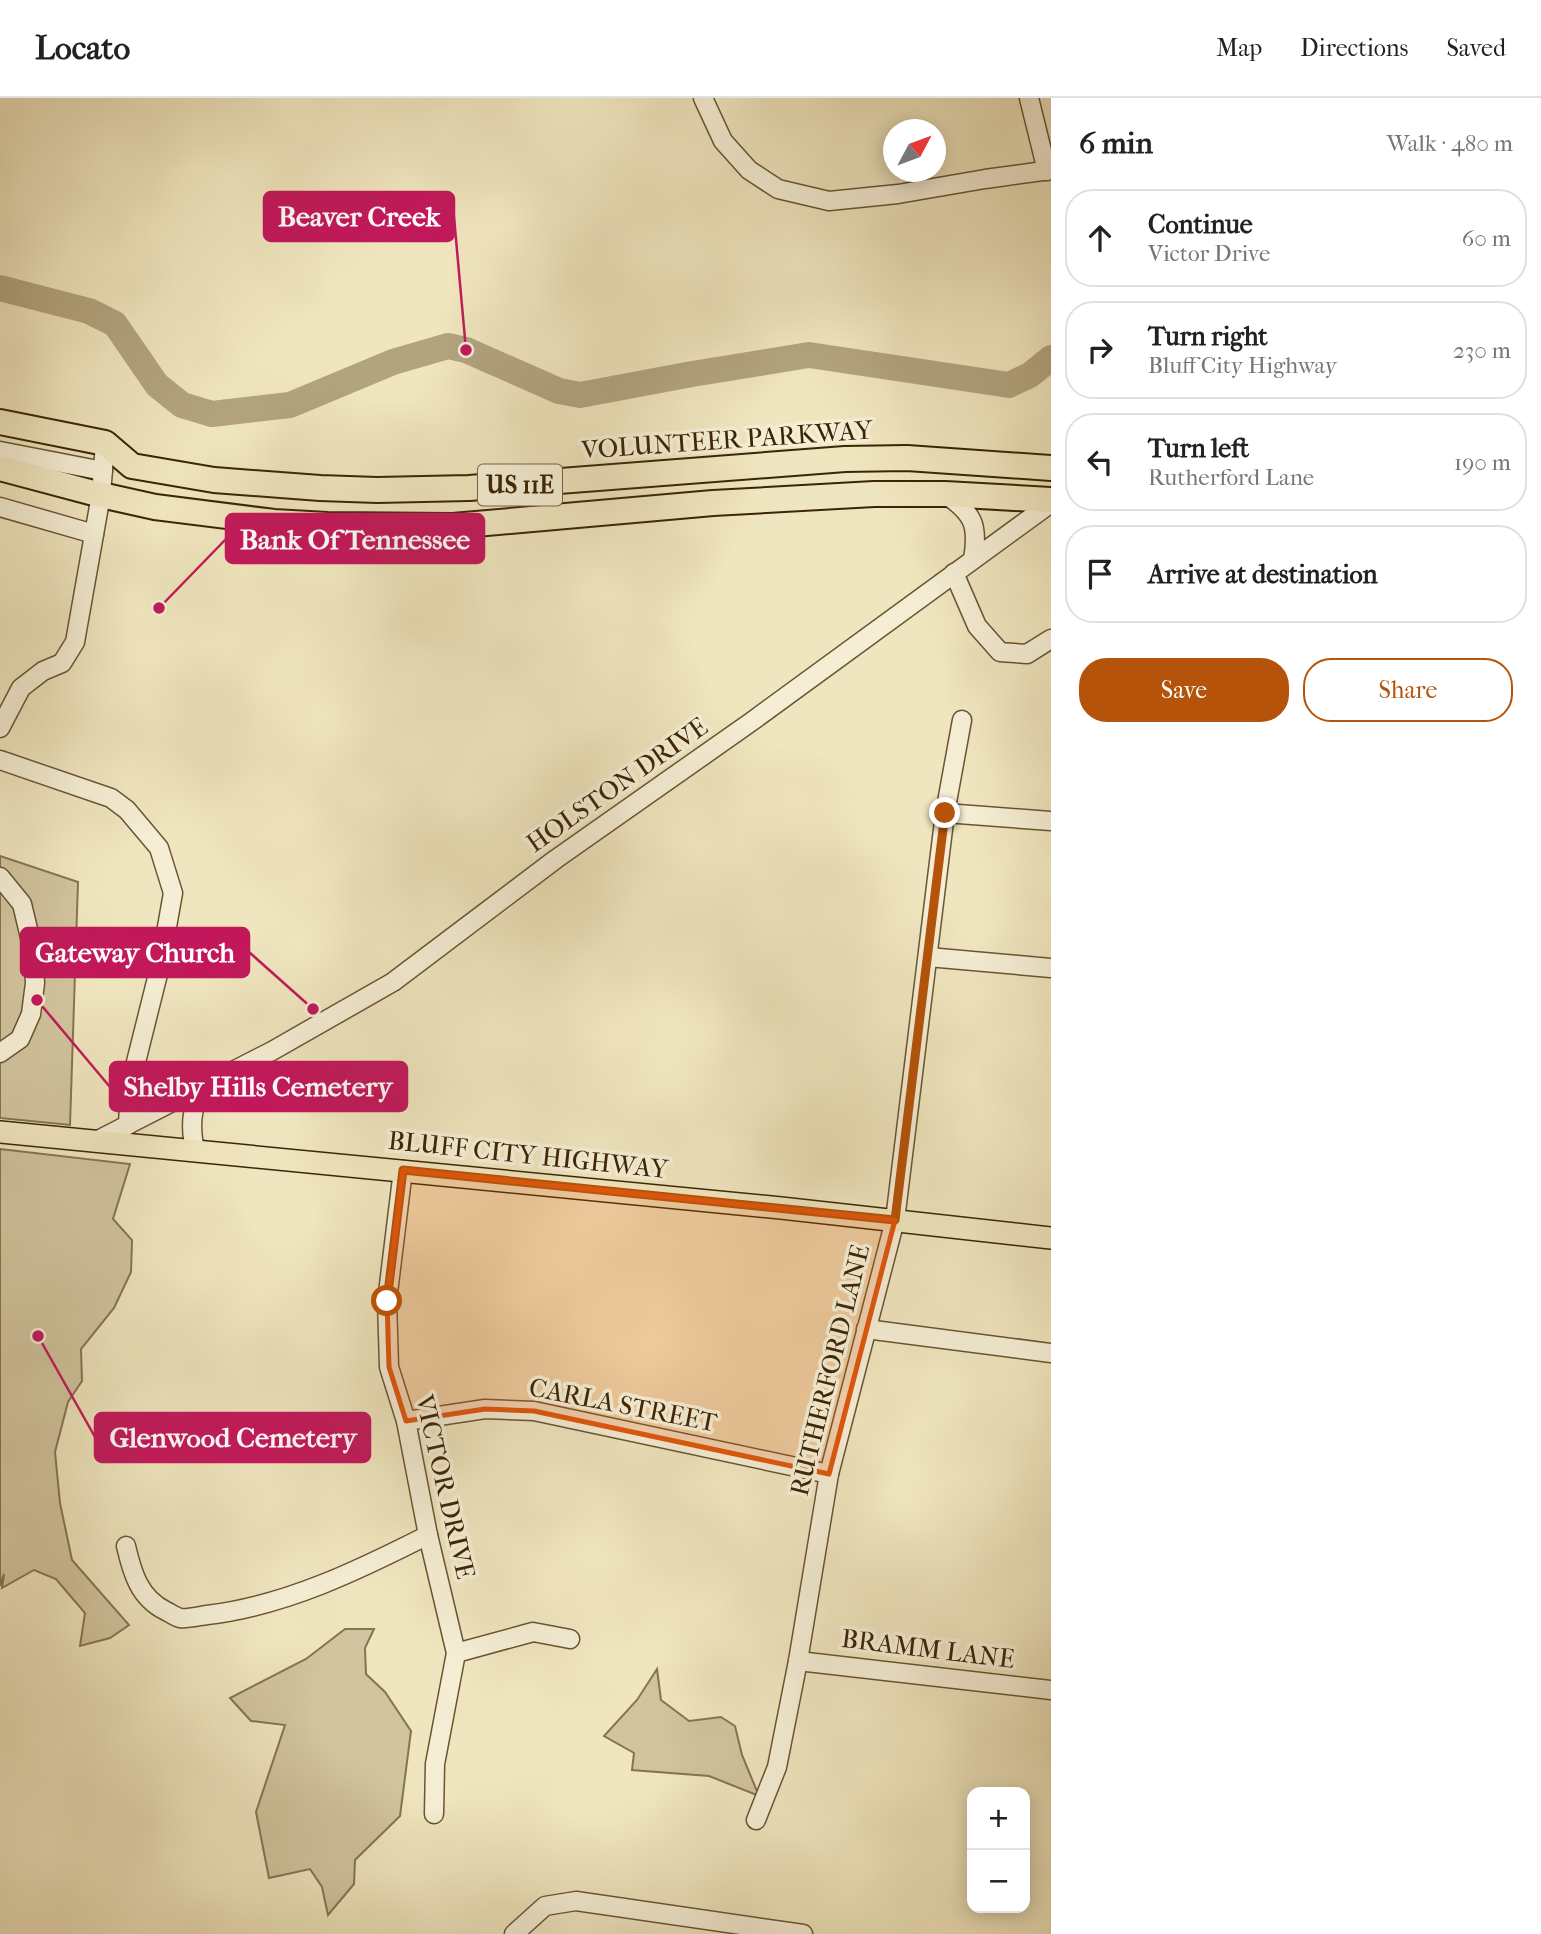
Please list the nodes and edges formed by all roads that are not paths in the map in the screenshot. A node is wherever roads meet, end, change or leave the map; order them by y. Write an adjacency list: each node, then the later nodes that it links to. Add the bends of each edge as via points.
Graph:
1 (704, 98): 3 (street, via 723,141 749,170 778,189 829,201)
2 (1029, 98): 3 (street)
3 (1049, 170)
4 (0, 422): 5 (highway, VOLUNTEER PARKWAY / US 11E)
5 (105, 443): 8 (highway, VOLUNTEER PARKWAY / US 11E, via 132,466 171,474 343,489 505,486 845,459 907,458); 9 (street)
6 (0, 451): 9 (street)
7 (0, 468): 11 (highway, US 11E)
8 (1051, 468)
9 (103, 471): 11 (street)
10 (945, 494): 11 (highway, US 11E, via 813,497 453,526 274,522 155,507); 12 (highway, US 11E); 15 (street, via 974,522)
11 (101, 495): 14 (street)
12 (1051, 501): 15 (street, HOLSTON DRIVE)
13 (0, 507): 14 (street)
14 (94, 534): 19 (street, via 75,642 62,663 21,688)
15 (973, 559): 16 (street, HOLSTON DRIVE)
16 (954, 573): 17 (street, via 977,626 1000,652 1027,654); 27 (street, HOLSTON DRIVE, via 393,982)
17 (1051, 639)
18 (962, 720): 21 (street, RUTHERFORD LANE)
19 (0, 728)
20 (0, 760): 28 (street, via 110,798 143,826 163,859 173,893 130,1086)
21 (945, 813): 22 (street); 24 (street, RUTHERFORD LANE)
22 (1051, 821)
23 (0, 877): 26 (street, via 22,905 33,950 35,984 31,1014 20,1039)
24 (928, 957): 25 (street); 33 (street, RUTHERFORD LANE)
25 (1051, 968)
26 (0, 1054)
27 (201, 1089): 28 (street, HOLSTON DRIVE); 31 (street, via 191,1123)
28 (128, 1125): 30 (street, HOLSTON DRIVE)
29 (0, 1132): 30 (main road, BLUFF CITY HIGHWAY)
30 (98, 1140): 31 (main road, BLUFF CITY HIGHWAY)
31 (195, 1150): 32 (main road, BLUFF CITY HIGHWAY)
32 (403, 1170): 33 (main road, BLUFF CITY HIGHWAY); 37 (street, VICTOR DRIVE, via 387,1301 389,1367)
33 (895, 1220): 34 (main road, BLUFF CITY HIGHWAY); 35 (street, RUTHERFORD LANE)
34 (1051, 1238)
35 (866, 1329): 36 (street); 38 (street, RUTHERFORD LANE)
36 (1051, 1353)
37 (406, 1422): 38 (street, CARLA STREET, via 485,1409 534,1411); 39 (street, VICTOR DRIVE)
38 (829, 1474): 43 (street, RUTHERFORD LANE)
39 (428, 1535): 40 (street, via 361,1569 275,1600 220,1614 180,1618 159,1608 140,1589); 42 (street, VICTOR DRIVE)
40 (126, 1546)
41 (570, 1639): 42 (street, via 533,1632)
42 (456, 1653): 45 (street, VICTOR DRIVE, via 435,1764)
43 (798, 1661): 44 (street, BRAMM LANE); 46 (street, RUTHERFORD LANE, via 777,1767)
44 (1051, 1690)
45 (434, 1814)
46 (756, 1820)
47 (514, 1934): 48 (street, via 545,1906 576,1901)
48 (803, 1934)

